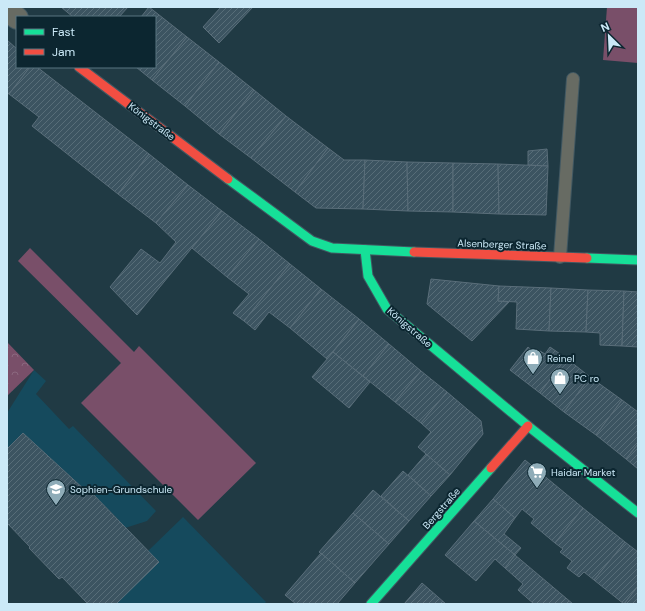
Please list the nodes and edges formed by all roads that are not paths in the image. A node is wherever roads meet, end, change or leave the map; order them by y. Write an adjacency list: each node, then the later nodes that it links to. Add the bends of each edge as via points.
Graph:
1 (7, 10): 2 (street)
2 (16, 17)
3 (80, 68): 5 (street, Königstraße, via 312,241 332,248)
4 (572, 79): 6 (lane)
5 (365, 250): 6 (street, Alsenberger Straße); 8 (street, Königstraße, via 368,276 387,309)
6 (560, 257): 7 (street, Alsenberger Straße)
7 (638, 260)
8 (528, 426): 9 (street, Königstraße); 10 (street, Bergstraße)
9 (638, 514)
10 (372, 604)

